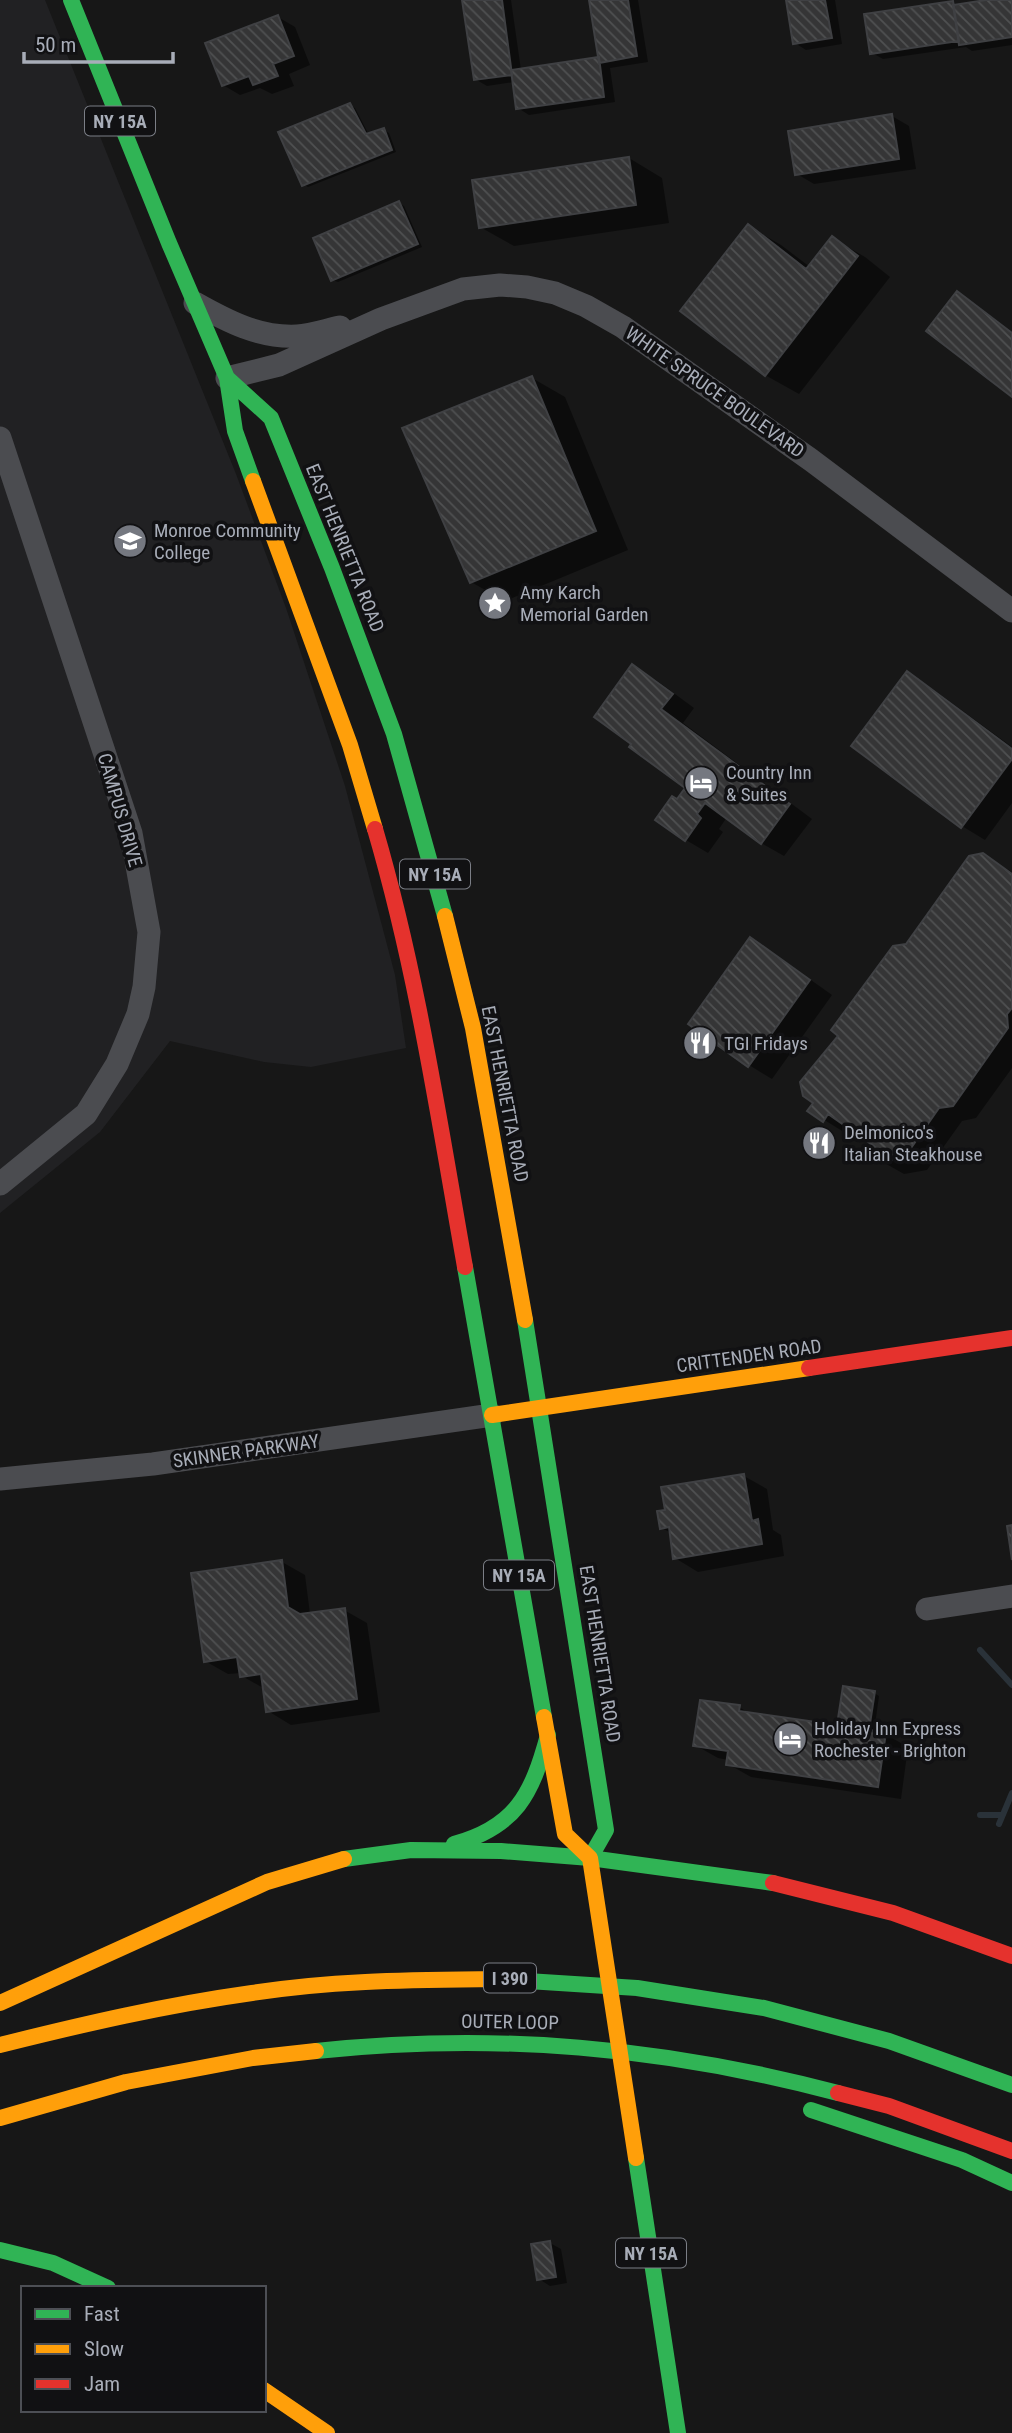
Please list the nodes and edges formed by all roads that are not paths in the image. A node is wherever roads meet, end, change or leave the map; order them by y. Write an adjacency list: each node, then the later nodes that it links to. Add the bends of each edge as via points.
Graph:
1 (71, 0): 2 (main road, EAST HENRIETTA ROAD / NY 15A)
2 (195, 303): 3 (street, WHITE SPRUCE BOULEVARD, via 245,328 298,336); 4 (main road, EAST HENRIETTA ROAD / NY 15A)
3 (381, 319): 4 (street, WHITE SPRUCE BOULEVARD, via 279,365); 6 (street, WHITE SPRUCE BOULEVARD, via 478,286 527,287 586,306 623,327 811,460)
4 (227, 378): 9 (main road, EAST HENRIETTA ROAD / NY 15A, via 271,418 394,734 473,1028); 10 (main road, EAST HENRIETTA ROAD / NY 15A, via 235,431 349,745 392,888 424,1037)
5 (0, 439): 7 (street, CAMPUS DRIVE, via 131,833 149,932 138,1014 117,1064 86,1114)
6 (1012, 611)
7 (0, 1184)
8 (1012, 1338): 9 (main road, CRITTENDEN ROAD)
9 (539, 1409): 10 (main road, CRITTENDEN ROAD); 16 (main road, EAST HENRIETTA ROAD / NY 15A, via 606,1829)
10 (492, 1415): 11 (street, SKINNER PARKWAY, via 153,1464); 14 (main road, EAST HENRIETTA ROAD / NY 15A)
11 (0, 1479)
12 (1012, 1596): 13 (street)
13 (927, 1609)
14 (548, 1735): 15 (main road, via 528,1791 500,1826 464,1842); 16 (main road, EAST HENRIETTA ROAD, via 565,1834)
15 (411, 1850): 16 (main road, via 492,1850); 18 (main road, via 341,1860 267,1882)
16 (590, 1858): 17 (main road, via 711,1872 812,1891 926,1923); 33 (main road, NY 15A)
17 (1012, 1956)
18 (0, 2003)
19 (0, 2045): 22 (main road, I 390, via 136,2011 246,1992 391,1979 502,1978 610,1985 757,2008 865,2034)
20 (382, 2045): 21 (main road, via 564,2056); 24 (main road, OUTER LOOP, via 202,2066); 26 (main road, OUTER LOOP, via 538,2043 705,2060 845,2092)
21 (694, 2078)
22 (1012, 2085)
23 (796, 2105): 25 (main road)
24 (0, 2118)
25 (906, 2142): 27 (main road); 28 (main road)
26 (1012, 2151)
27 (1012, 2183)
28 (1012, 2196)
29 (0, 2250): 30 (main road, via 53,2263)
30 (104, 2286)
31 (266, 2391): 32 (main road)
32 (327, 2433)
33 (678, 2433)

